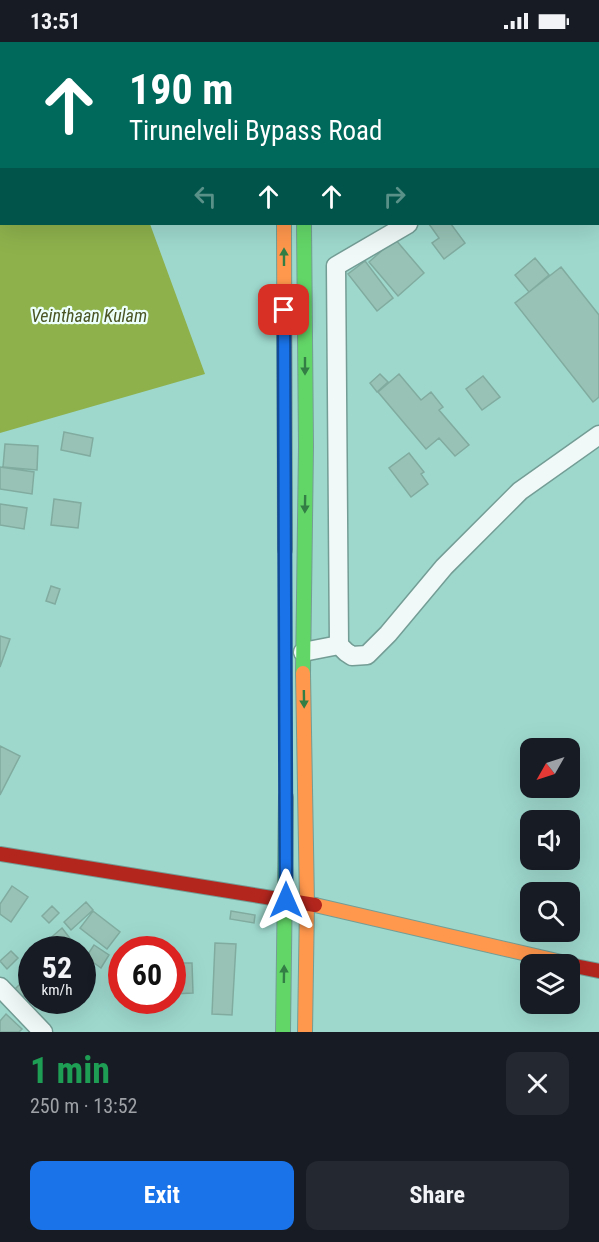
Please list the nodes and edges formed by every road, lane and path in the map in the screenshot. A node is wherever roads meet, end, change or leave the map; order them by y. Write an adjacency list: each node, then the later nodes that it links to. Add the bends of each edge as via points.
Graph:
1 (284, 225): 5 (main road, one-way to 1)
2 (304, 225): 7 (main road, one-way to 7)
3 (406, 225): 6 (street, via 336,266)
4 (599, 435): 6 (street, via 520,491 444,567 367,655 352,656)
5 (285, 559)
6 (339, 645): 7 (street)
7 (303, 652): 11 (main road, one-way to 11)
8 (286, 782): 10 (main road)
9 (0, 854): 10 (main road)
10 (286, 900): 11 (main road); 17 (main road, one-way to 10)
11 (307, 903): 12 (main road); 18 (main road)
12 (523, 954)
13 (580, 967): 14 (main road)
14 (599, 971)
15 (0, 987): 16 (street)
16 (43, 1032)
17 (283, 1032)
18 (305, 1032)

